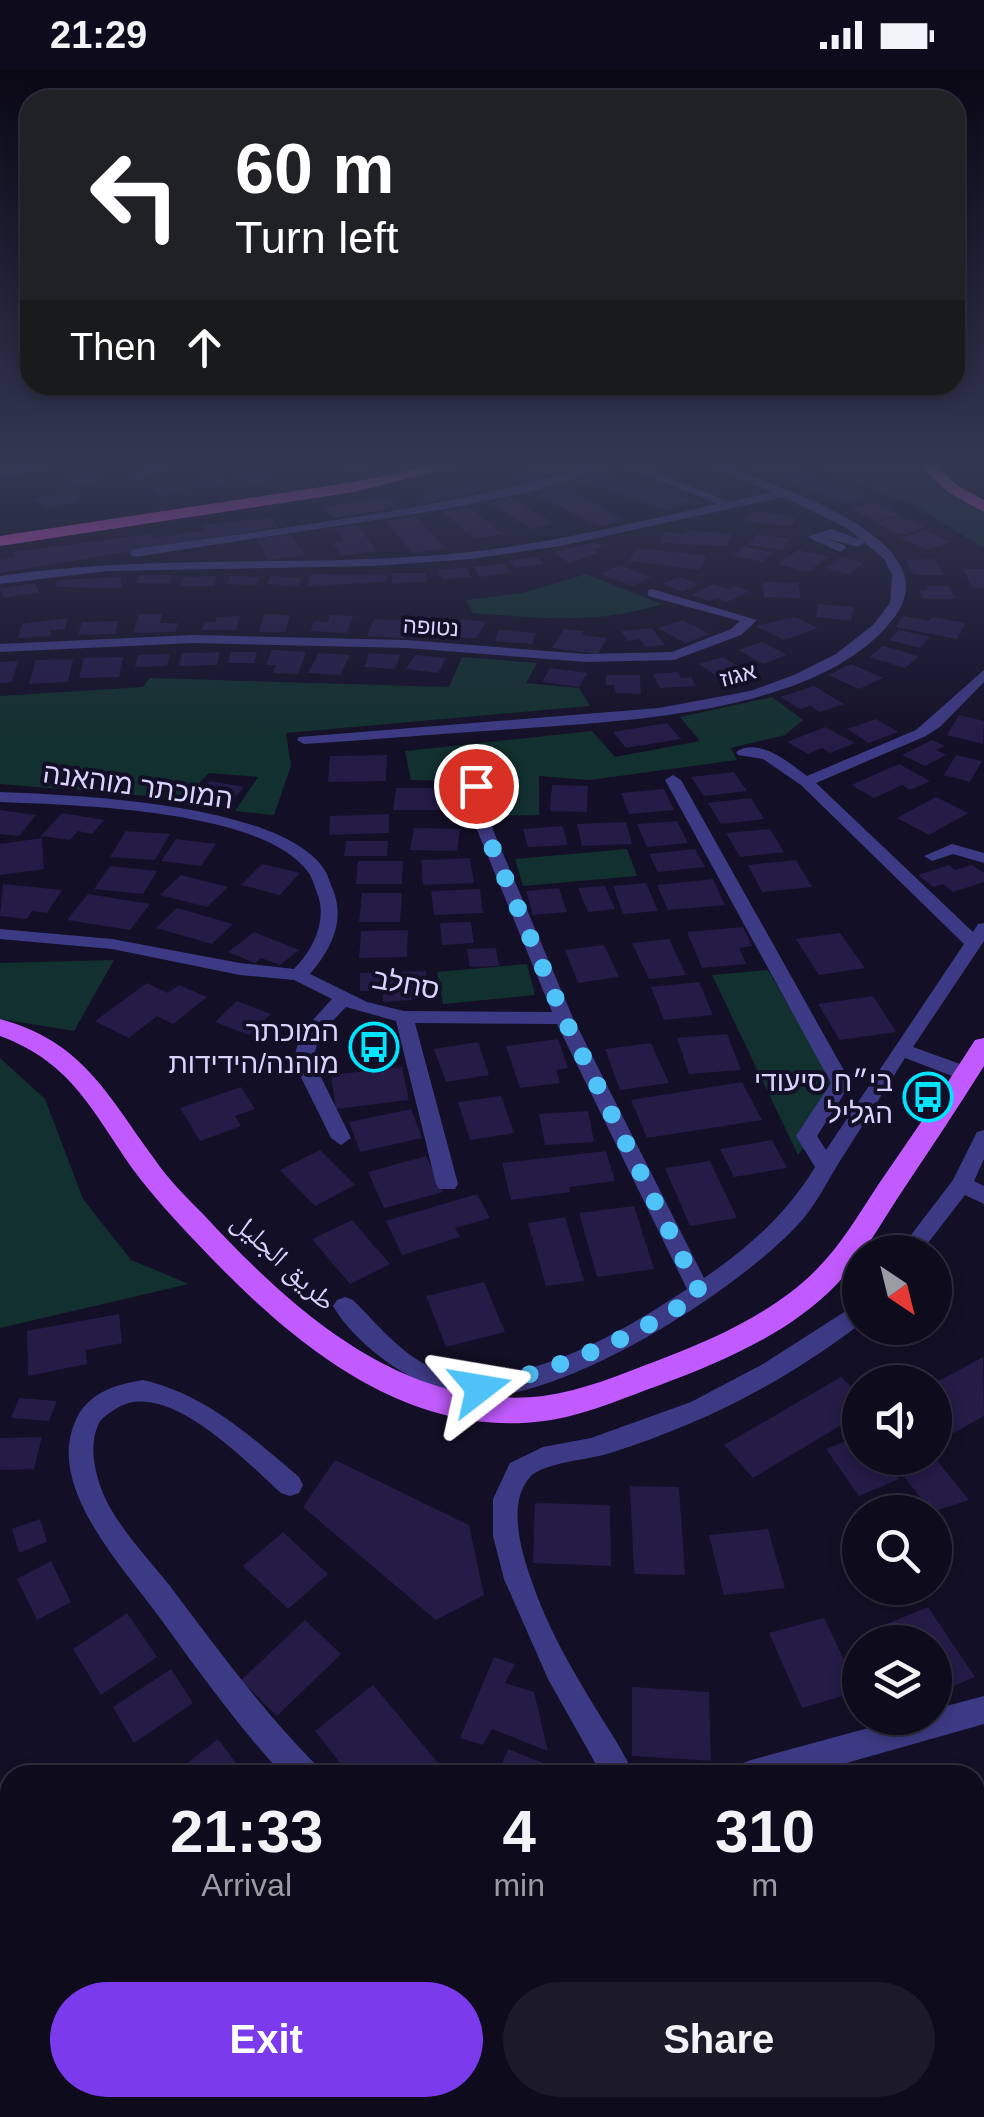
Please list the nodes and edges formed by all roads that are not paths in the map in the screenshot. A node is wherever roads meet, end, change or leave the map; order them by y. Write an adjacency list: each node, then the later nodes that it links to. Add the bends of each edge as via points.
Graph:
1 (100, 559): 4 (street, via 42,568)
2 (429, 559): 4 (street, via 143,564)
3 (888, 559): 9 (street, אגוז, via 900,576 901,596 888,618 832,662 751,694 575,720)
4 (32, 576): 5 (street)
5 (0, 580)
6 (652, 592): 7 (street, נטופה, via 750,620 674,656 586,658 407,644 193,639)
7 (0, 648)
8 (984, 674): 12 (street, via 921,733)
9 (304, 740)
10 (743, 752): 12 (street, via 767,755)
11 (673, 780): 29 (street, via 841,1083 806,1136)
12 (806, 782): 18 (street)
13 (476, 786): 22 (street, via 485,830)
14 (0, 797): 19 (street, המוכתר מוהאנה, via 188,815 263,833 294,848 316,868 328,892 330,925 317,956)
15 (932, 856): 16 (street, via 952,849)
16 (984, 858)
17 (0, 934): 19 (street, סחלב, via 112,944)
18 (978, 934): 25 (street)
19 (298, 975): 20 (street, סחלב)
20 (345, 997): 21 (street, סחלב); 28 (street, via 302,1049)
21 (404, 1016): 22 (street, סחלב); 30 (street)
22 (564, 1018): 34 (street)
23 (0, 1028): 26 (main road, طريق الجليل, via 28,1035 73,1062 164,1190 289,1318 358,1364 423,1396 497,1410 574,1402 674,1368 816,1288)
24 (984, 1046): 26 (main road, طريق الجليل)
25 (901, 1050): 26 (street); 29 (street)
26 (967, 1074)
27 (984, 1137): 31 (street)
28 (341, 1138)
29 (826, 1167): 34 (street, via 792,1219)
30 (447, 1184)
31 (962, 1184): 32 (street); 33 (street)
32 (984, 1196)
33 (922, 1235)
34 (700, 1293): 35 (street, via 615,1344 480,1388 442,1382 398,1358)
35 (345, 1306)
36 (842, 1326): 40 (street, via 678,1419 530,1462 512,1483 503,1534 508,1556 555,1666)
37 (290, 1486): 39 (street, via 199,1411 164,1391 118,1394 86,1420 86,1482 102,1518)
38 (984, 1710): 41 (street)
39 (296, 1765)
40 (613, 1765)
41 (787, 1765)

